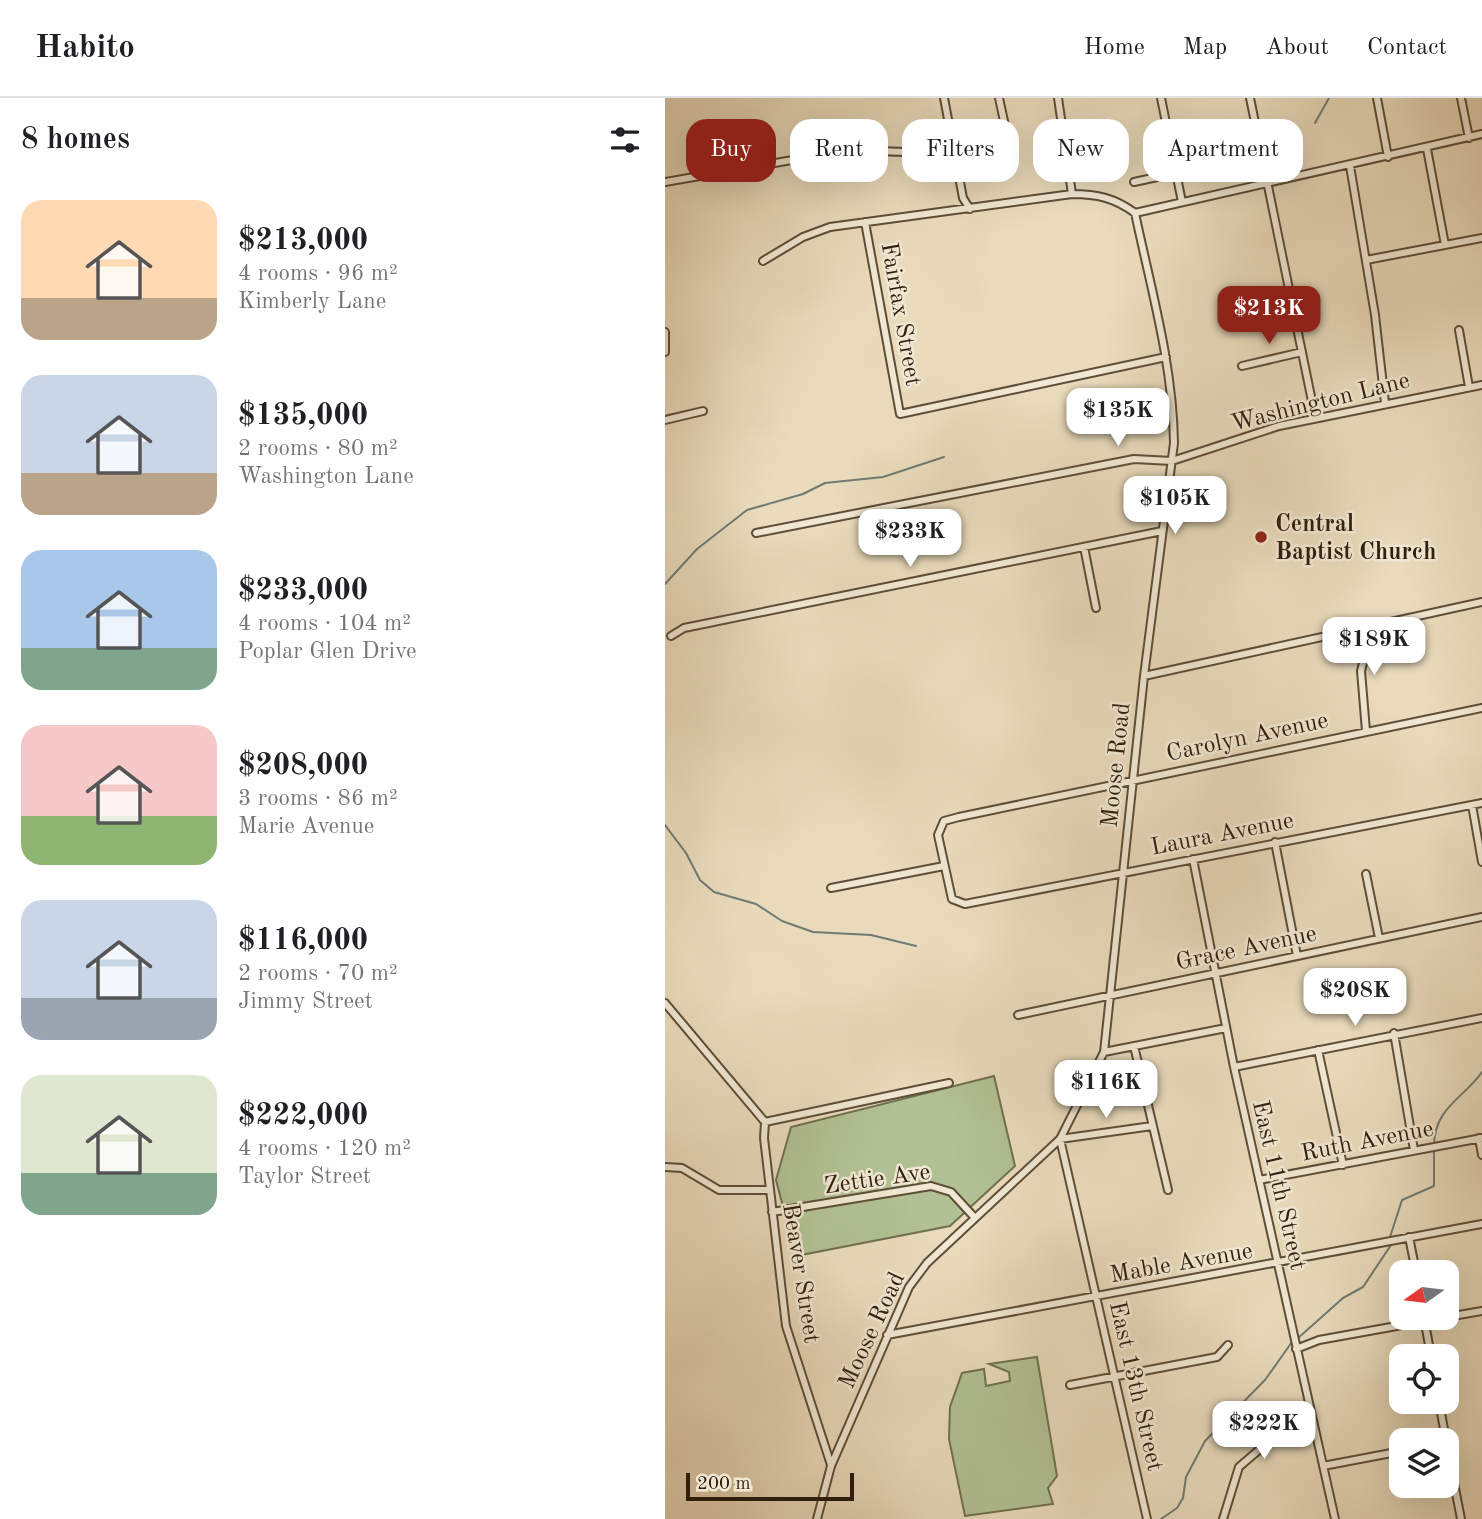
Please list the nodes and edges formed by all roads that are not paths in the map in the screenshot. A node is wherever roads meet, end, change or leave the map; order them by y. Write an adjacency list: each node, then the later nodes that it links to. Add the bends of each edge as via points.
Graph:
1 (944, 98): 8 (street)
2 (999, 98): 9 (street)
3 (1058, 98): 23 (street)
4 (1161, 98): 10 (street)
5 (1250, 98): 22 (street)
6 (1377, 98): 15 (street)
7 (1461, 98): 12 (street)
8 (948, 119)
9 (1004, 119)
10 (1165, 119)
11 (1482, 135): 12 (street)
12 (1469, 138): 13 (street)
13 (1427, 149): 15 (street); 29 (street)
14 (902, 152): 19 (street, via 850,150)
15 (1388, 157): 16 (street)
16 (1350, 166): 22 (street); 30 (street)
17 (1143, 179): 18 (street)
18 (1134, 181)
19 (665, 182)
20 (960, 182): 25 (street)
21 (1178, 182): 24 (street)
22 (1267, 185): 24 (street); 35 (street)
23 (1072, 194): 25 (street); 26 (street, via 1097,194)
24 (1182, 202): 26 (street)
25 (970, 209): 27 (street)
26 (1135, 213): 36 (street, Moose Road)
27 (865, 222): 31 (street, via 803,237); 36 (street, Fairfax Street, via 900,414)
28 (1482, 238): 29 (street)
29 (1445, 245): 30 (street)
30 (1366, 260): 40 (street)
31 (763, 261)
32 (1459, 330): 39 (street)
33 (665, 332): 34 (street)
34 (665, 352)
35 (1303, 352): 37 (street); 42 (street)
36 (1165, 358): 44 (street, Moose Road, via 1174,415)
37 (1241, 366)
38 (1482, 385): 39 (street, Washington Lane)
39 (1469, 387): 40 (street, Washington Lane)
40 (1384, 403): 42 (street, Washington Lane)
41 (703, 411): 43 (street)
42 (1315, 416): 44 (street, Washington Lane)
43 (665, 420)
44 (1172, 461): 45 (street, Moose Road); 46 (street, Washington Lane, via 1134,459)
45 (1162, 531): 47 (street); 52 (street, Moose Road)
46 (756, 533)
47 (1084, 547): 49 (street); 51 (street, via 684,628)
48 (1482, 602): 50 (street)
49 (1096, 608)
50 (1369, 626): 52 (street); 54 (street, via 1361,671)
51 (671, 636)
52 (1144, 676): 55 (street, Moose Road)
53 (1482, 708): 54 (street, Carolyn Avenue)
54 (1366, 731): 55 (street, Carolyn Avenue)
55 (1133, 780): 61 (street, Carolyn Avenue, via 944,821 938,835); 62 (street, Moose Road)
56 (1482, 803): 57 (street, Laura Avenue)
57 (1472, 805): 58 (street, Laura Avenue); 60 (street)
58 (1275, 842): 59 (street, Laura Avenue); 67 (street)
59 (1193, 859): 62 (street, Laura Avenue); 68 (street, East 11th Street)
60 (1482, 862)
61 (944, 866): 62 (street, Laura Avenue, via 952,899 965,904); 64 (street)
62 (1123, 872): 69 (street, Moose Road)
63 (1366, 874): 66 (street)
64 (831, 888)
65 (1482, 917): 66 (street, Grace Avenue)
66 (1379, 939): 67 (street, Grace Avenue)
67 (1297, 956): 68 (street, Grace Avenue)
68 (1215, 973): 69 (street, Grace Avenue); 73 (street, East 11th Street)
69 (1111, 995): 71 (street, Grace Avenue); 77 (street, Moose Road)
70 (665, 1003): 80 (street)
71 (1018, 1015)
72 (1482, 1018): 74 (street)
73 (1226, 1028): 75 (street); 78 (street, East 11th Street)
74 (1394, 1034): 76 (street); 84 (street)
75 (1134, 1046): 77 (street); 81 (street)
76 (1318, 1050): 78 (street); 86 (street)
77 (1104, 1052): 83 (street, Moose Road)
78 (1234, 1067): 88 (street, East 11th Street)
79 (949, 1083): 80 (street)
80 (765, 1122): 90 (street)
81 (1152, 1126): 83 (street); 89 (street)
82 (1481, 1138): 84 (street, Ruth Avenue); 85 (street)
83 (1060, 1139): 92 (street, Moose Road); 97 (street, East 13th Street)
84 (1414, 1150): 86 (street, Ruth Avenue)
85 (1482, 1155)
86 (1343, 1164): 88 (street, Ruth Avenue)
87 (665, 1167): 90 (street, Beaver Street, via 682,1168 719,1190)
88 (1259, 1180): 96 (street, East 11th Street)
89 (1168, 1190)
90 (770, 1191): 91 (street, Beaver Street)
91 (772, 1212): 92 (street, Zettie Ave, via 930,1186 951,1192); 108 (street, Beaver Street, via 786,1326)
92 (975, 1218): 101 (street, Moose Road, via 917,1275)
93 (1482, 1224): 94 (street, Mable Avenue)
94 (1409, 1237): 95 (street); 96 (street, Mable Avenue)
95 (1414, 1260)
96 (1278, 1264): 97 (street, Mable Avenue); 103 (street, East 11th Street)
97 (1097, 1296): 101 (street, Mable Avenue); 104 (street, East 13th Street)
98 (1482, 1311): 99 (street)
99 (1459, 1315)
100 (1389, 1326): 103 (street)
101 (887, 1335): 108 (street, Moose Road)
102 (1228, 1345): 104 (street, via 1217,1357)
103 (1295, 1347): 106 (street, East 11th Street)
104 (1115, 1377): 105 (street); 112 (street, East 13th Street)
105 (1070, 1385)
106 (1309, 1407): 109 (street, East 11th Street); 113 (street, via 1239,1467)
107 (1389, 1453): 109 (street)
108 (831, 1466): 111 (street, Moose Road)
109 (1323, 1466): 114 (street, East 11th Street)
110 (1457, 1498): 115 (street)
111 (817, 1519)
112 (1147, 1519)
113 (1223, 1519)
114 (1335, 1519)
115 (1461, 1519)

